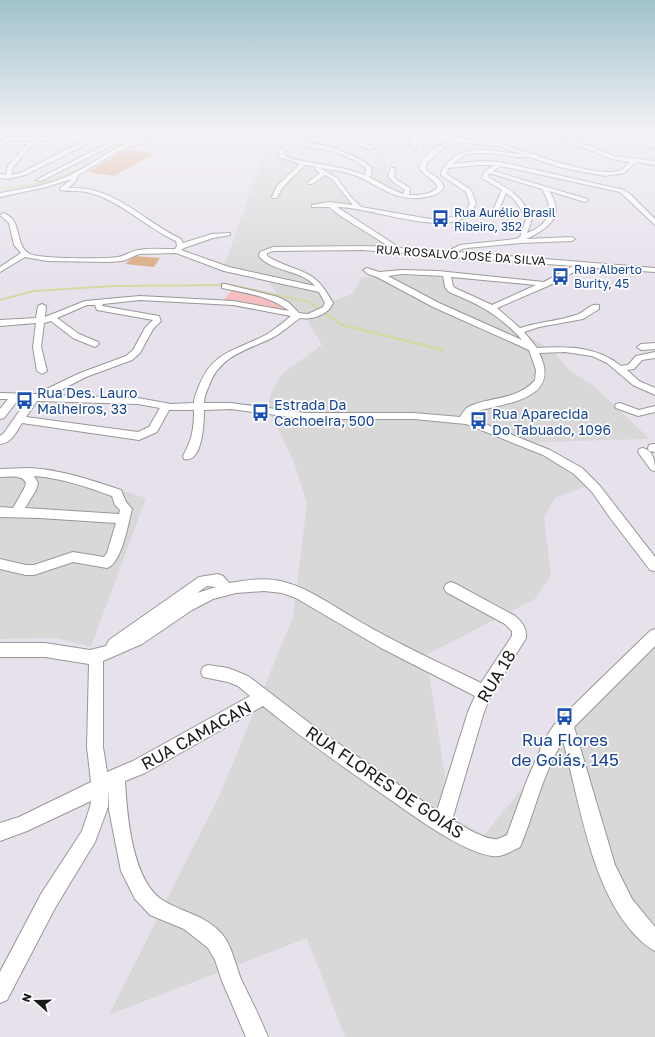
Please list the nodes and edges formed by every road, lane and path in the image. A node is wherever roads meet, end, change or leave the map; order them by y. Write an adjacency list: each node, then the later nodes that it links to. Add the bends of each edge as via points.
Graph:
1 (62, 180): 16 (street)
2 (73, 180): 29 (street, via 62,189 103,196 179,240)
3 (286, 180): 18 (street)
4 (314, 180): 13 (street)
5 (336, 180): 22 (street)
6 (370, 180): 17 (street, via 392,193)
7 (394, 180): 17 (street, via 408,189)
8 (438, 180): 17 (street, via 440,190 425,196)
9 (453, 180): 22 (street, via 466,188 471,194 473,204 467,213 457,219 430,221)
10 (489, 180): 15 (street)
11 (519, 180): 14 (street)
12 (574, 180): 25 (street, via 622,191)
13 (310, 183)
14 (544, 188): 19 (street); 27 (street, via 553,203 553,215 540,230)
15 (505, 189): 23 (street); 27 (street, via 517,198 527,214 529,222)
16 (0, 195)
17 (404, 196)
18 (274, 197)
19 (585, 200)
20 (329, 204): 21 (street); 22 (street); 30 (street)
21 (314, 206)
22 (359, 208)
23 (496, 210)
24 (3, 215): 32 (street, via 12,222 18,245)
25 (655, 222)
26 (228, 234): 29 (street, via 212,236)
27 (521, 238): 28 (street); 31 (street, via 460,247)
28 (572, 239)
29 (179, 249): 32 (street, via 138,252 108,260 41,259); 41 (street, via 222,267)
30 (400, 250): 31 (street, RUA ROSALVO JOSÉ DA SILVA); 41 (street, RUA ROSALVO JOSÉ DA SILVA, via 273,249 262,254 264,258 308,276 319,284)
31 (450, 253): 33 (street, RUA ROSALVO JOSÉ DA SILVA)
32 (25, 254): 34 (street)
33 (582, 264): 36 (street, RUA ROSALVO JOSÉ DA SILVA); 39 (street)
34 (0, 270)
35 (367, 270): 37 (street)
36 (655, 270)
37 (380, 275): 38 (street, via 401,272); 54 (street, via 436,305)
38 (447, 275): 39 (street); 45 (street, via 452,290)
39 (545, 284): 45 (street)
40 (225, 286): 46 (street, via 279,300 290,306)
41 (323, 291): 46 (street, via 329,305 324,310 309,318)
42 (100, 301): 46 (street, via 140,298 233,303); 47 (street, via 81,304); 63 (street, via 100,308 156,318 157,321 149,328 137,350 129,358 84,375)
43 (42, 306): 48 (street)
44 (596, 307): 50 (street, via 580,317)
45 (491, 308): 50 (street)
46 (297, 316): 65 (street, via 271,335 242,347 216,363 205,382)
47 (52, 318): 48 (street); 51 (street, via 70,332)
48 (39, 321): 49 (street); 57 (street, via 38,351)
49 (0, 323)
50 (518, 331): 54 (street)
51 (94, 344)
52 (655, 346): 53 (street)
53 (641, 347)
54 (533, 349): 56 (street, via 582,351 605,358); 70 (street, via 541,370 537,387 522,395 470,410 466,417)
55 (655, 355): 56 (street, via 639,358 631,367)
56 (619, 369): 59 (street)
57 (42, 371)
58 (655, 382): 59 (street)
59 (640, 385): 60 (street)
60 (655, 392)
61 (0, 396): 62 (street)
62 (14, 398): 63 (street); 68 (street)
63 (36, 398): 64 (street, via 138,401); 69 (street)
64 (166, 406): 65 (street); 69 (street, via 155,426 138,436)
65 (198, 406): 70 (street, via 231,406 306,416 414,416); 73 (street, via 197,436 194,448)
66 (620, 406): 67 (street, via 638,413)
67 (655, 409)
68 (0, 416)
69 (19, 419): 71 (street, via 8,436)
70 (468, 421): 80 (street, via 543,450 572,466 589,480)
71 (0, 440)
72 (650, 449): 74 (street)
73 (188, 456)
74 (655, 467)
75 (0, 473): 76 (street)
76 (20, 473): 78 (street, via 29,477 32,483); 79 (street, via 45,473 82,481 117,493)
77 (0, 512): 78 (street)
78 (17, 512): 79 (street)
79 (124, 514): 82 (street, via 113,555 105,564 73,556 34,570)
80 (640, 547): 81 (street); 83 (street)
81 (655, 552)
82 (0, 564)
83 (655, 566)
84 (451, 588): 89 (street, RUA 18, via 510,620 520,630 519,638)
85 (655, 636): 91 (street, RUA FLORES DE GOIÁS)
86 (0, 650): 87 (street, via 39,650)
87 (96, 656): 89 (street, via 136,640 209,595 237,587 281,586 291,589 411,657); 92 (street, via 95,746)
88 (208, 672): 90 (street, RUA FLORES DE GOIÁS, via 228,675 243,681)
89 (484, 692): 93 (street, RUA 18)
90 (264, 697): 92 (street, RUA CAMACAN); 93 (street, RUA FLORES DE GOIÁS, via 310,734)
91 (566, 725): 93 (street, RUA FLORES DE GOIÁS, via 551,745 514,841 496,848 481,844); 95 (street, via 600,852 614,886 634,919)
92 (115, 778): 94 (street, RUA CAMACAN, via 21,825); 96 (street, via 89,836 48,901); 97 (street, via 118,810 130,871 142,892 157,908 191,922 215,942 223,955 232,982)
93 (442, 824)
94 (0, 832)
95 (655, 940)
96 (0, 993)
97 (257, 1037)

